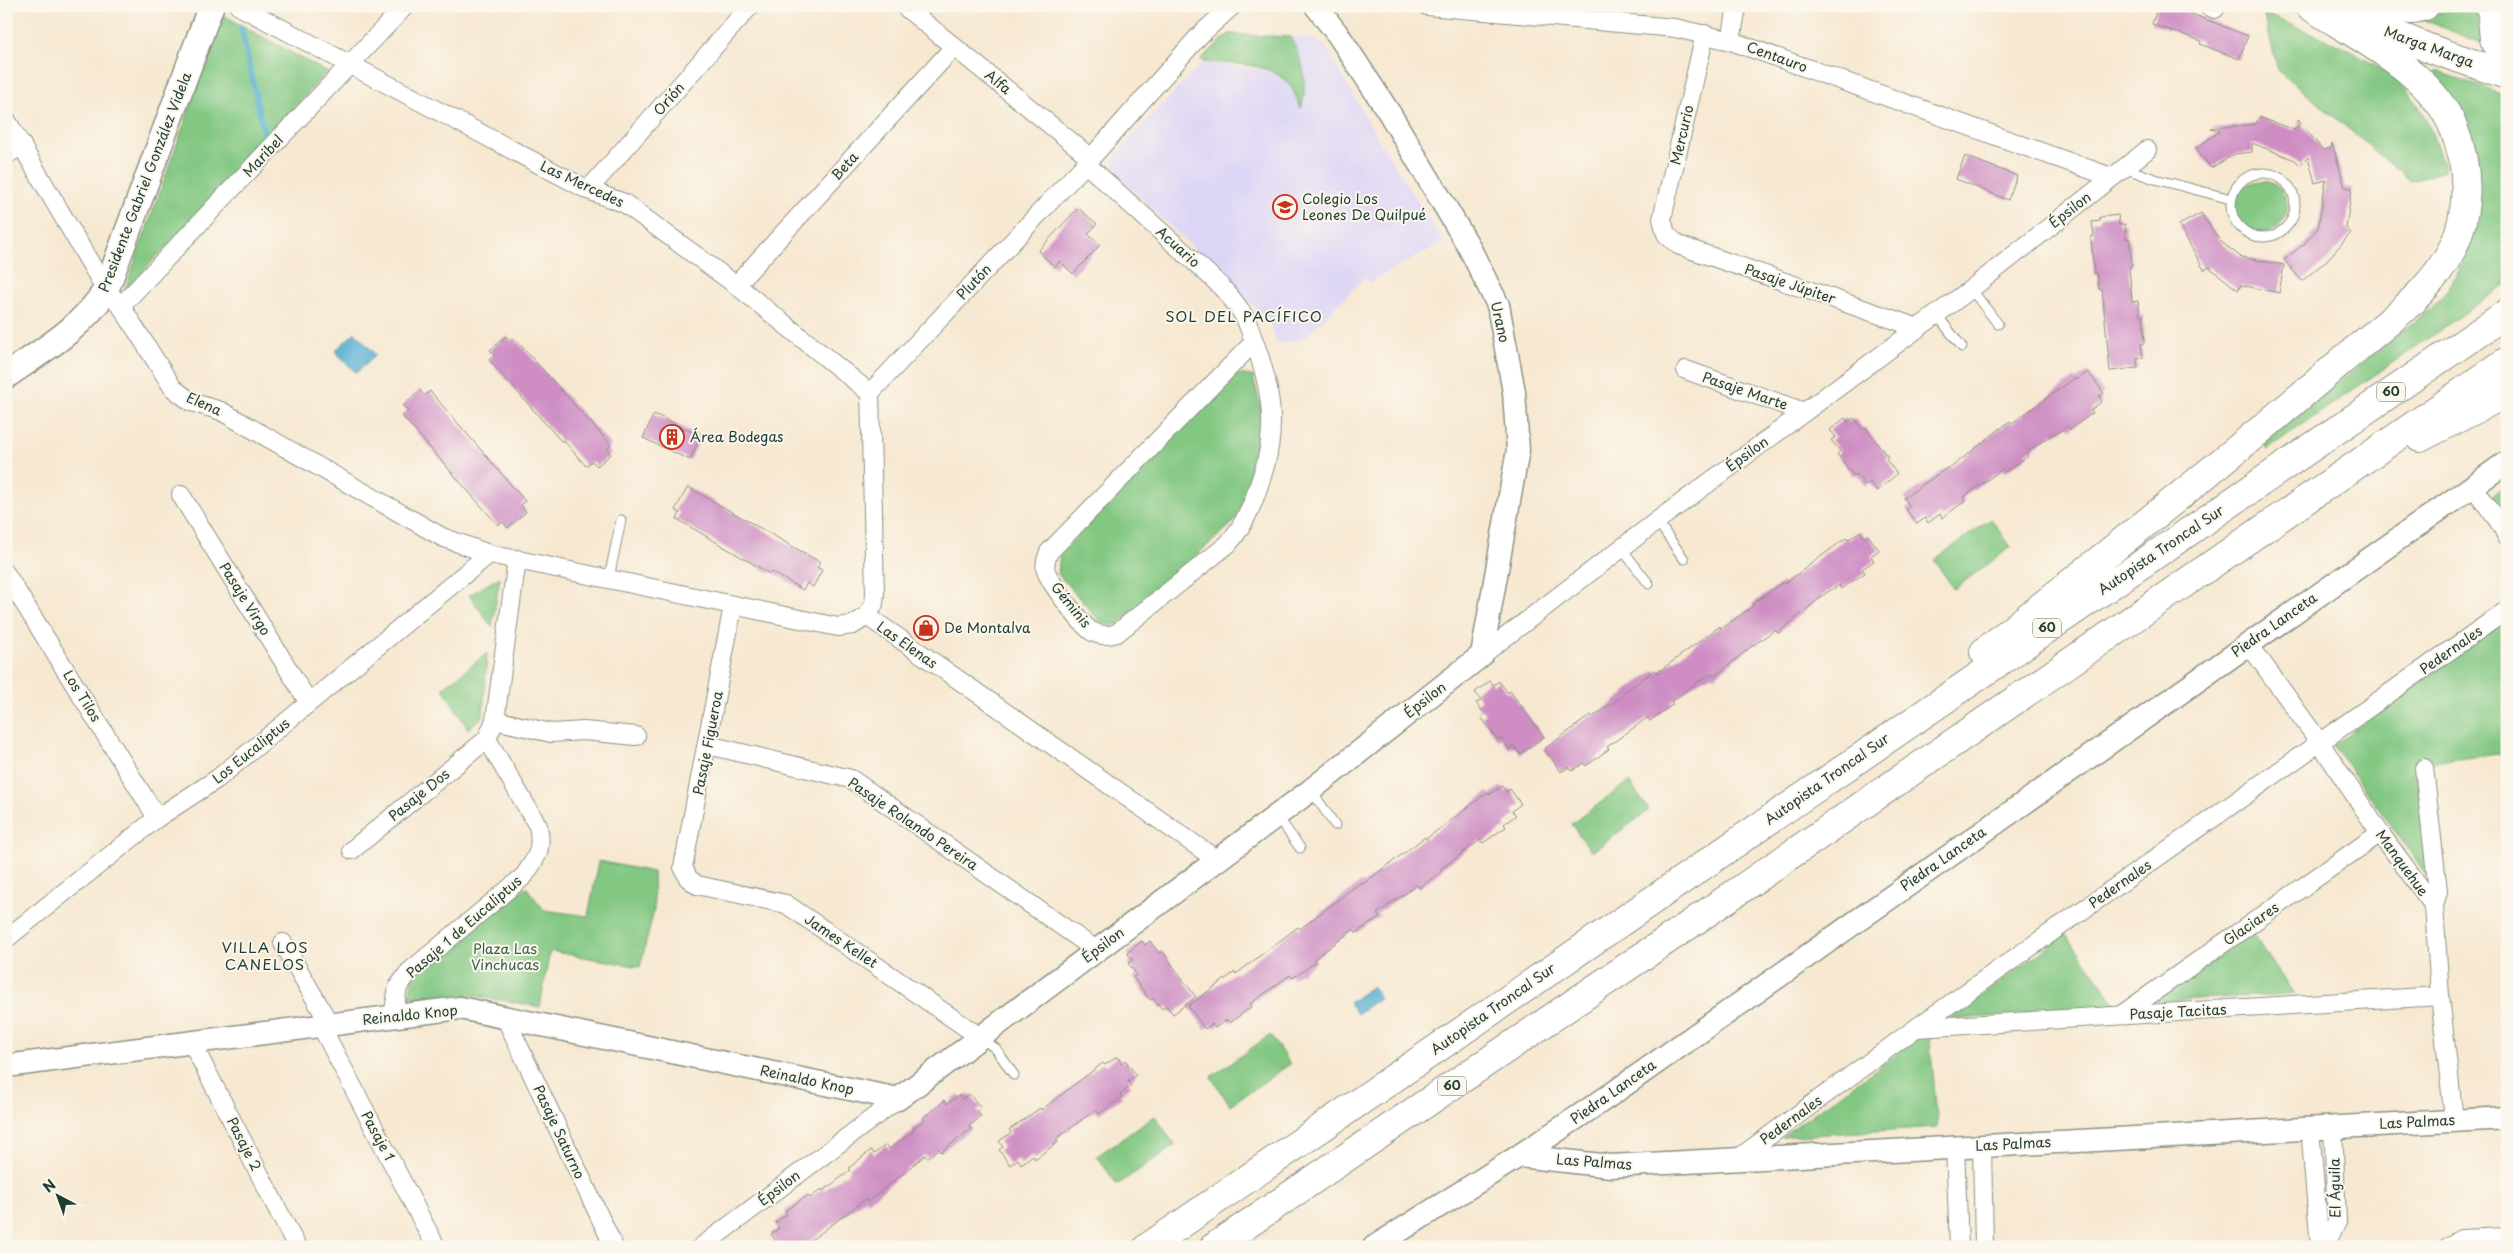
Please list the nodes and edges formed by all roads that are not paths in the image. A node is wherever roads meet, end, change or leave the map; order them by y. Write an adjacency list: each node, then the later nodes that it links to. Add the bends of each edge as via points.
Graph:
1 (211, 6): 32 (main road, Presidente Gabriel González Videla)
2 (239, 6): 19 (street, Las Mercedes)
3 (405, 6): 19 (street, Maribel)
4 (750, 6): 27 (street, Orión)
5 (904, 6): 17 (street, Alfa)
6 (1232, 6): 25 (street, Plutón, via 1200,36)
7 (1316, 6): 63 (street, Urano, via 1390,114 1468,246 1498,305 1514,392 1518,450)
8 (1427, 6): 15 (street, Centauro, via 1675,28)
9 (1737, 6): 16 (street)
10 (2310, 6): 71 (main road, via 2402,66 2432,93 2444,109 2460,145 2466,184 2462,222 2447,258 2424,289 2290,406)
11 (2324, 6): 20 (main road, Marga Marga)
12 (2372, 6): 13 (main road, via 2411,10)
13 (2424, 6)
14 (2491, 6): 18 (main road, via 2494,39)
15 (1705, 34): 16 (street, Centauro); 29 (street, Mercurio, via 1662,219)
16 (1731, 41): 26 (street, Centauro)
17 (954, 47): 25 (street, Alfa); 30 (street, Beta)
18 (2507, 62)
19 (350, 65): 27 (street, Las Mercedes); 32 (street, Maribel)
20 (2507, 75)
21 (6, 119): 22 (street, Elena)
22 (22, 145): 24 (street); 32 (street, Elena)
23 (2147, 150): 26 (street, Épsilon)
24 (6, 155)
25 (1089, 161): 37 (street, Acuario, via 1220,285 1244,316); 42 (street, Plutón)
26 (2117, 172): 28 (lane); 31 (street, Épsilon)
27 (588, 190): 30 (street, Las Mercedes, via 624,203)
28 (2231, 199): 28 (lane, via 2230,210 2239,228 2248,235 2263,238 2283,231 2291,223 2296,208 2290,186 2274,175 2263,173 2245,178)
29 (1666, 234): 36 (street, Pasaje Júpiter, via 1678,245)
30 (736, 285): 42 (street, Las Mercedes)
31 (1970, 289): 34 (street, Épsilon); 35 (lane)
32 (114, 298): 41 (main road, Presidente Gabriel González Videla, via 94,309 70,332); 53 (street, Elena, via 173,388 191,402 220,411 442,537)
33 (2507, 313): 71 (main road, Autopista Troncal Sur / 60)
34 (1936, 314): 36 (street, Épsilon); 38 (lane)
35 (1998, 324)
36 (1918, 328): 44 (street, Épsilon)
37 (1254, 342): 37 (street, Géminis, via 1049,552 1045,564 1050,578 1079,620 1090,630 1104,635 1117,633 1222,549 1246,520 1271,444 1268,386)
38 (1962, 347)
39 (2507, 361): 48 (main road, 60)
40 (1686, 370): 44 (street, Pasaje Marte)
41 (6, 376)
42 (870, 393): 61 (street, via 876,593)
43 (2507, 393): 48 (main road)
44 (1804, 412): 50 (street, Épsilon)
45 (2507, 462): 46 (street, Piedra Lanceta)
46 (2472, 485): 51 (street); 62 (street, Piedra Lanceta)
47 (181, 495): 64 (street, Pasaje Virgo)
48 (2308, 496): 110 (main road, 60, via 1689,926)
49 (621, 520): 57 (lane)
50 (1657, 520): 52 (street, Épsilon); 55 (lane)
51 (2507, 537)
52 (1622, 549): 58 (lane); 63 (street, Épsilon)
53 (489, 554): 54 (street, Las Elenas); 64 (street, Los Eucaliptus)
54 (517, 559): 57 (street, Las Elenas); 65 (street)
55 (1684, 559)
56 (6, 574): 74 (street, Los Tilos)
57 (609, 578): 59 (street, Las Elenas)
58 (1649, 584)
59 (733, 606): 61 (street, Las Elenas, via 838,627 853,624); 69 (street, Pasaje Figueroa)
60 (2507, 610): 68 (street, Pedernales)
61 (867, 616): 79 (street, Las Elenas)
62 (2248, 642): 68 (street, Manquehue); 102 (street, Piedra Lanceta, via 1609,1096)
63 (1482, 655): 72 (street, Épsilon)
64 (309, 703): 74 (street, Los Eucaliptus, via 217,780)
65 (495, 720): 66 (street, via 551,734 584,730); 67 (street)
66 (636, 736)
67 (487, 739): 78 (street, Pasaje Dos); 87 (street, Pasaje 1 de Eucaliptus, via 538,826 541,842 538,857 524,876 409,972 398,987)
68 (2320, 742): 76 (street, Manquehue); 90 (street, Pedernales)
69 (708, 745): 80 (street, Pasaje Figueroa, via 683,867); 84 (street, Pasaje Rolando Pereira, via 851,778)
70 (2424, 768): 81 (street, via 2438,891)
71 (1818, 785): 109 (main road, Autopista Troncal Sur / 60)
72 (1311, 790): 73 (street, Épsilon); 75 (lane)
73 (1276, 816): 77 (lane); 79 (street, Épsilon)
74 (157, 818): 82 (street, Los Eucaliptus)
75 (1335, 825)
76 (2380, 833): 81 (street, Manquehue); 86 (street, Glaciares)
77 (1300, 848)
78 (352, 850)
79 (1217, 860): 84 (street, Épsilon)
80 (688, 878): 91 (street, James Kellet, via 697,885 786,904)
81 (2434, 906): 85 (street, Manquehue)
82 (6, 939)
83 (283, 943): 89 (street, Pasaje 1)
84 (1096, 950): 91 (street, Épsilon)
85 (2440, 996): 86 (street, Pasaje Tacitas); 97 (street, Manquehue)
86 (2121, 1015): 90 (street, Pasaje Tacitas)
87 (393, 1016): 88 (street, Reinaldo Knop, via 460,1008); 89 (street, Reinaldo Knop)
88 (505, 1016): 95 (street, Reinaldo Knop); 107 (street, Pasaje Saturno)
89 (324, 1024): 92 (street, Reinaldo Knop); 106 (street, Pasaje 1)
90 (1916, 1028): 103 (street, Pedernales)
91 (980, 1037): 94 (lane, via 996,1050); 95 (street, Épsilon)
92 (191, 1041): 93 (street, Reinaldo Knop); 105 (street, Pasaje 2)
93 (6, 1066)
94 (1014, 1076)
95 (898, 1099): 108 (street, Épsilon)
96 (2507, 1118): 97 (street, Las Palmas)
97 (2454, 1120): 98 (street, Las Palmas)
98 (2333, 1126): 99 (street, Las Palmas); 115 (street, El Águila, via 2337,1222)
99 (2310, 1128): 100 (street, Las Palmas); 114 (street, El Águila)
100 (1982, 1146): 101 (street, Las Palmas); 113 (street)
101 (1955, 1147): 103 (street, Las Palmas); 112 (street)
102 (1519, 1156): 103 (street, Las Palmas, via 1612,1166); 111 (street, Piedra Lanceta)
103 (1735, 1161)
104 (2507, 1237): 116 (street, via 2461,1239)
105 (297, 1247)
106 (436, 1247)
107 (614, 1247)
108 (702, 1247)
109 (1148, 1247)
110 (1214, 1247)
111 (1374, 1247)
112 (1959, 1247)
113 (1984, 1247)
114 (2320, 1247)
115 (2324, 1247)
116 (2448, 1247)

